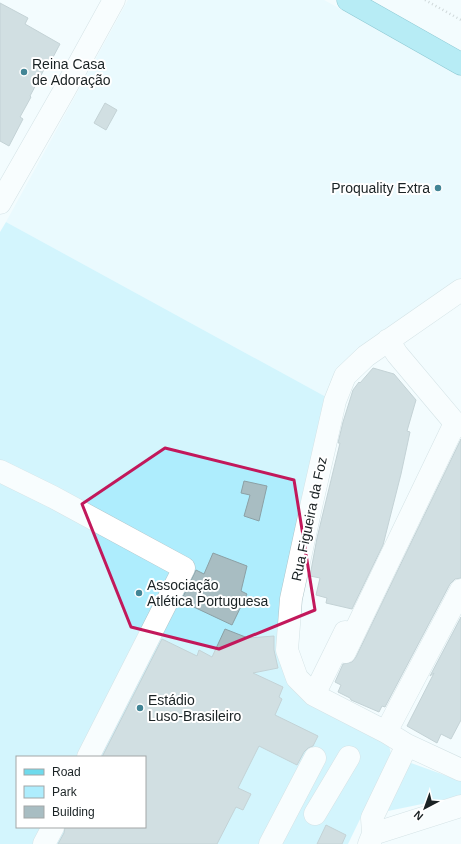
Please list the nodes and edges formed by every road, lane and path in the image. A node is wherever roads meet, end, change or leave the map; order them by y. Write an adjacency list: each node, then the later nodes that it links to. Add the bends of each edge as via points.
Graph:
1 (114, 0): 6 (street)
2 (348, 0): 5 (main road)
3 (425, 0): 4 (path)
4 (461, 20)
5 (461, 64)
6 (0, 202)
7 (461, 290): 8 (street, Rua Figueira da Foz)
8 (392, 347): 9 (street); 14 (street, Rua Figueira da Foz, via 366,356 345,376 335,401 291,599 286,650 297,678)
9 (458, 425): 13 (street)
10 (0, 471): 17 (street, via 184,568)
11 (461, 590): 15 (street)
12 (353, 617): 14 (street)
13 (345, 652)
14 (314, 695): 15 (street, Rua Figueira da Foz)
15 (386, 732): 16 (street, Rua Figueira da Foz)
16 (407, 745): 20 (street, Rua Figueira da Foz); 24 (street, via 372,818)
17 (89, 756)
18 (349, 757): 22 (street)
19 (315, 758): 26 (street)
20 (461, 770)
21 (461, 806): 24 (street)
22 (315, 814)
23 (52, 828): 25 (street)
24 (371, 839)
25 (44, 844)
26 (270, 844)

